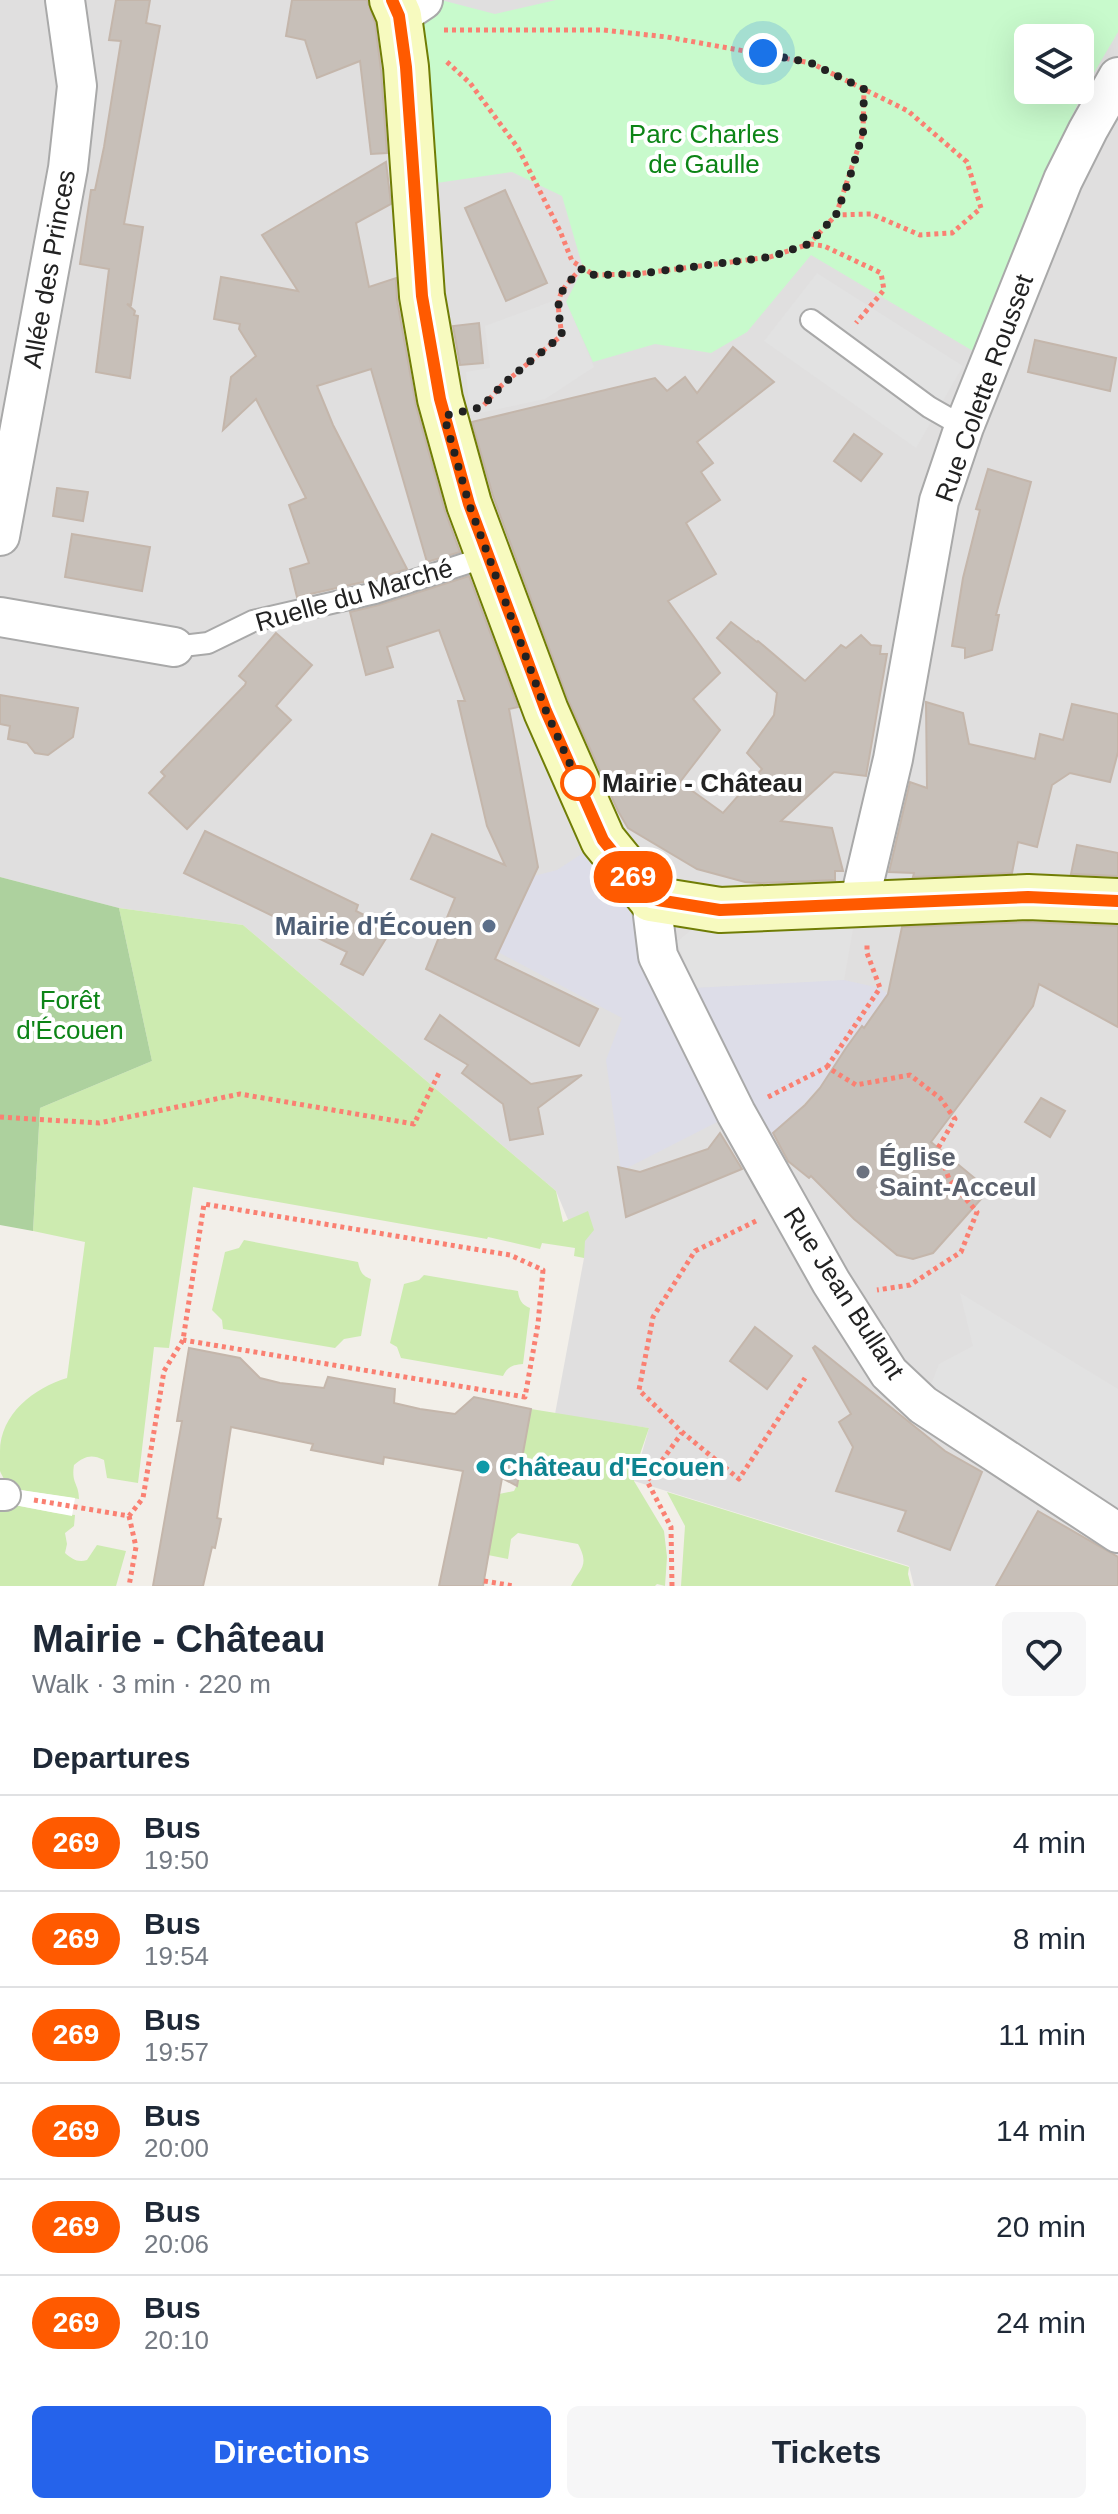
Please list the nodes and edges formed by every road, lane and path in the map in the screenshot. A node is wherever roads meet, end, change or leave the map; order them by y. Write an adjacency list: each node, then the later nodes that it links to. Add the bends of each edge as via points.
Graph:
1 (65, 0): 13 (street, Allée des Princes, via 77,86 68,168)
2 (405, 5): 5 (path, via 415,31 603,30 667,37 811,63); 11 (main road, via 422,296)
3 (443, 57): 8 (path, via 470,83 518,148 572,261)
4 (1118, 77): 12 (street, Rue Colette Rousset, via 1063,180)
5 (864, 89): 6 (path, via 863,133); 6 (path, via 908,111 967,162 981,208 952,233 920,235 871,214)
6 (836, 215): 7 (path)
7 (809, 244): 8 (path, via 770,257 637,274 594,275); 10 (path, via 881,273 884,290 859,317)
8 (583, 268): 11 (path, via 562,288 562,335 482,407)
9 (811, 320): 10 (lane)
10 (845, 346): 12 (lane)
11 (444, 416): 14 (main road)
12 (964, 427): 19 (street, Rue Colette Rousset, via 939,501 893,759)
13 (0, 536)
14 (489, 556): 16 (lane, Ruelle du Marché, via 375,593 253,621 208,643); 17 (main road, via 546,711 603,840)
15 (0, 617): 16 (street)
16 (174, 647)
17 (651, 899): 19 (main road, via 720,910); 23 (street, Rue Jean Bullant, via 658,956)
18 (1118, 901): 19 (main road, via 1028,897)
19 (859, 903)
20 (880, 988): 21 (path)
21 (827, 1067): 23 (path); 26 (path, via 856,1085 910,1075 940,1098 955,1119 938,1148 949,1179 977,1212 961,1252 910,1285)
22 (440, 1071): 24 (path, via 414,1124 240,1094 99,1123)
23 (736, 1113): 25 (street, Rue Jean Bullant)
24 (0, 1117)
25 (788, 1206): 26 (street, Rue Jean Bullant); 29 (path, via 695,1251 653,1317 639,1390)
26 (840, 1296): 32 (street, Rue Jean Bullant, via 889,1373 923,1405)
27 (183, 1340): 27 (path, via 204,1204 510,1255 543,1270 525,1397); 31 (path, via 164,1371 143,1498)
28 (805, 1378): 29 (path, via 739,1479)
29 (682, 1432): 37 (path, via 647,1481 671,1527)
30 (74, 1507): 31 (path)
31 (129, 1516): 35 (path, via 136,1547)
32 (1118, 1533)
33 (484, 1581): 34 (path)
34 (502, 1585): 36 (path)
35 (129, 1586)
36 (514, 1586)
37 (672, 1586)

